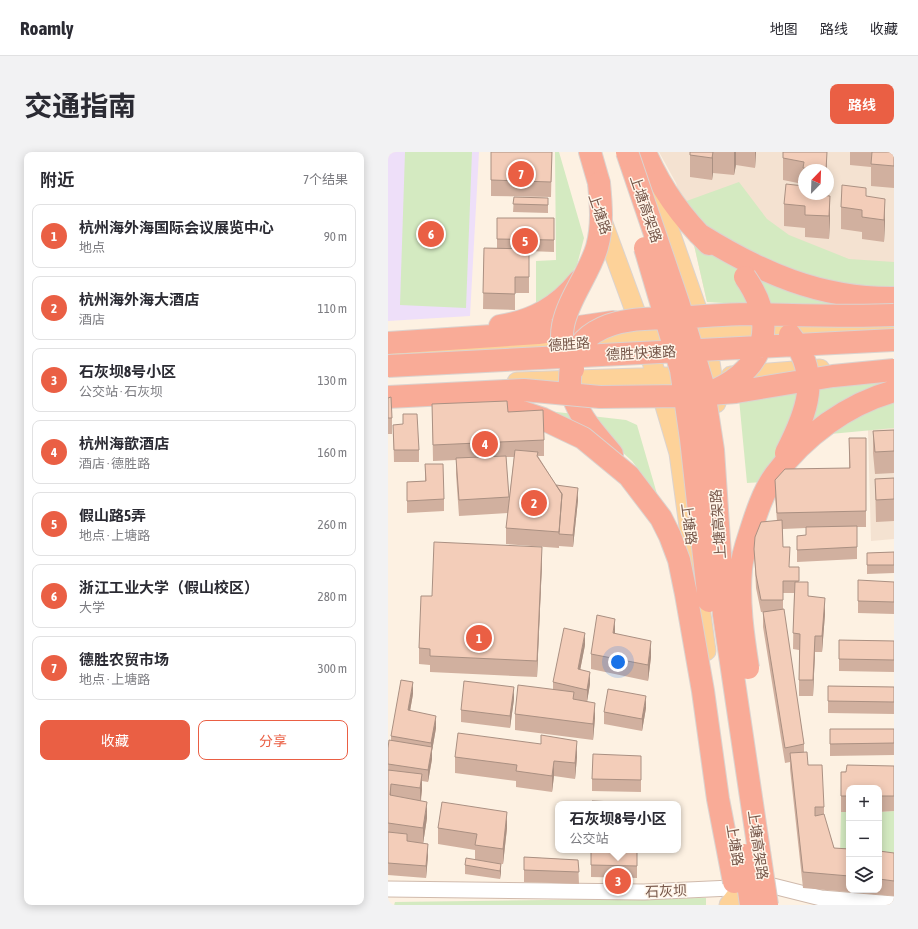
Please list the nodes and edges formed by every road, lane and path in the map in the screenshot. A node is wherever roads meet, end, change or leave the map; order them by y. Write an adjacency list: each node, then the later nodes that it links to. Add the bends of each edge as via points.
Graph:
1 (580, 152): 15 (main road, 上塘路)
2 (590, 152): 7 (highway, bridge, via 599,183 602,211 597,247)
3 (611, 152): 37 (highway, 上塘高架路, bridge, via 644,244 681,370 711,621)
4 (627, 152): 36 (highway, 上塘高架路, bridge, via 703,385 713,450 724,615)
5 (644, 152): 6 (highway, via 673,204); 13 (main road)
6 (699, 234): 8 (highway, via 733,255 796,283 836,293); 25 (highway, bridge, via 745,277 759,302 764,323 759,350 747,369 730,384)
7 (585, 274): 14 (highway, bridge, via 559,302 514,324); 28 (highway, bridge, via 569,304 562,327 566,358 579,377)
8 (894, 298)
9 (754, 314): 10 (highway, bridge, via 830,317); 11 (highway, bridge); 32 (highway, bridge, via 775,323 790,336 801,350 810,383 807,405 798,430)
10 (894, 315)
11 (630, 320): 17 (highway, bridge, via 538,333); 31 (highway, bridge, via 602,328 586,338 573,359 569,374 574,403 583,420)
12 (894, 328): 13 (main road, 德胜路)
13 (706, 335): 15 (main road, 德胜路); 25 (main road)
14 (388, 336)
15 (645, 338): 19 (main road, 德胜路); 23 (main road, 上塘路)
16 (894, 340): 21 (highway, 德胜快速路, bridge)
17 (388, 343)
18 (894, 354): 24 (highway, 德胜快速路, bridge)
19 (388, 355)
20 (894, 364): 25 (main road)
21 (388, 366)
22 (894, 370): 25 (highway, bridge, via 833,376 760,389)
23 (657, 377): 25 (main road); 26 (main road); 33 (main road, 上塘路, via 680,453)
24 (388, 379)
25 (712, 386): 28 (highway, bridge, via 656,397); 36 (main road, via 748,740)
26 (388, 388)
27 (894, 391): 32 (highway, bridge, via 859,404 831,421 805,441)
28 (628, 396): 29 (highway, bridge, via 600,397 524,390)
29 (388, 397)
30 (388, 408): 31 (highway, bridge, via 473,405 522,412 583,438)
31 (629, 476): 37 (highway, bridge, via 661,518 678,560 703,690 718,799)
32 (775, 476): 36 (highway, bridge, via 762,501 741,568 742,632)
33 (710, 687): 34 (main road); 37 (main road, 上塘路)
34 (701, 735)
35 (392, 889): 37 (street, 石灰坝, via 644,892)
36 (774, 900): 37 (street, 石灰坝); 38 (street, 石灰坝, via 821,898)
37 (738, 901)
38 (894, 904)

